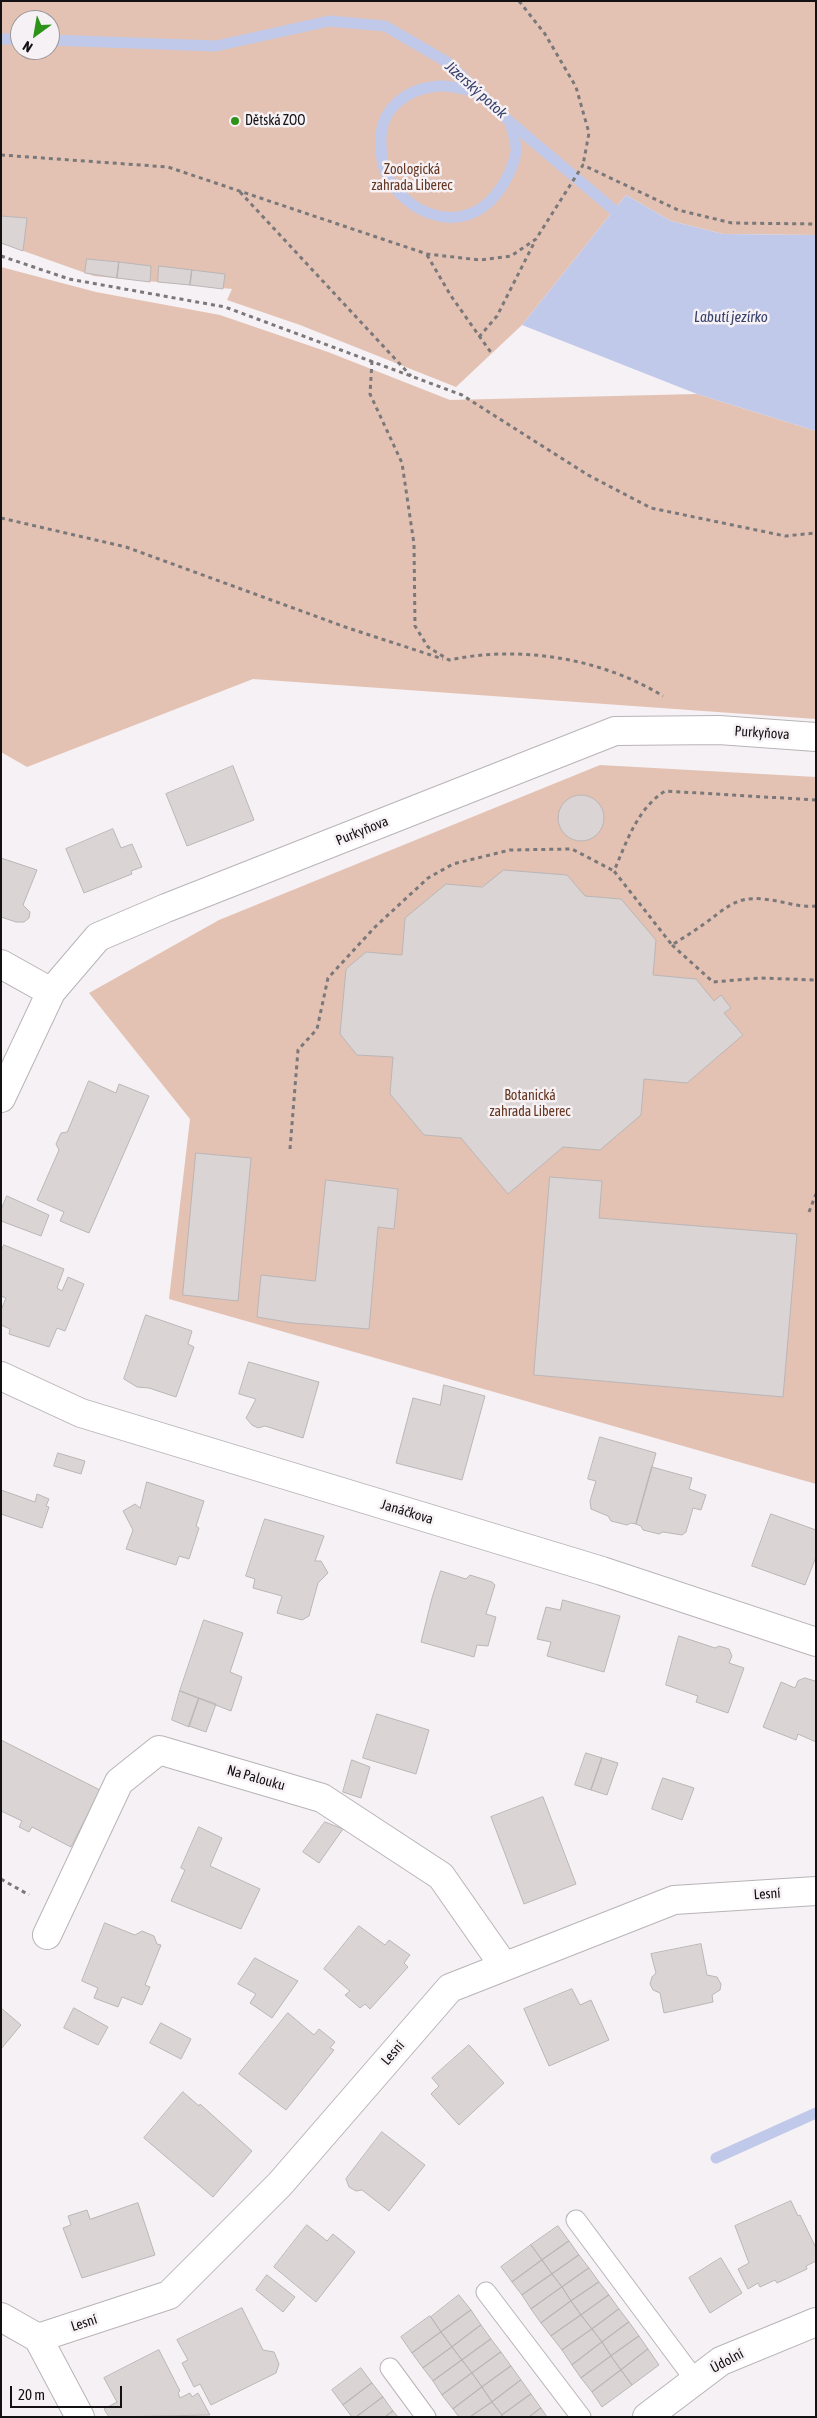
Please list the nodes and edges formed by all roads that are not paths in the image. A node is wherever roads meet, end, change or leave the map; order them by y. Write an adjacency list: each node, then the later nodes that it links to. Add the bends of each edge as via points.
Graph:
1 (816, 737): 3 (street, Purkyňova, via 719,730 615,731 98,937)
2 (1, 964): 3 (street)
3 (51, 992): 4 (street, Purkyňova)
4 (1, 1098)
5 (1, 1376): 6 (street, Janáčkova, via 81,1414 602,1570)
6 (816, 1642)
7 (816, 1891): 9 (street, Lesní, via 674,1900)
8 (46, 1935): 9 (street, Na Palouku, via 119,1782 159,1750 322,1798 441,1876)
9 (504, 1966): 14 (street, Lesní, via 450,1988 280,2184 169,2295)
10 (576, 2220): 16 (lane)
11 (486, 2292): 19 (lane)
12 (1, 2317): 14 (street)
13 (816, 2322): 16 (street, Údolní, via 721,2361)
14 (38, 2338): 17 (street)
15 (390, 2368): 18 (lane)
16 (695, 2380): 20 (street, Údolní)
17 (80, 2417)
18 (426, 2417)
19 (581, 2417)
20 (647, 2417)

